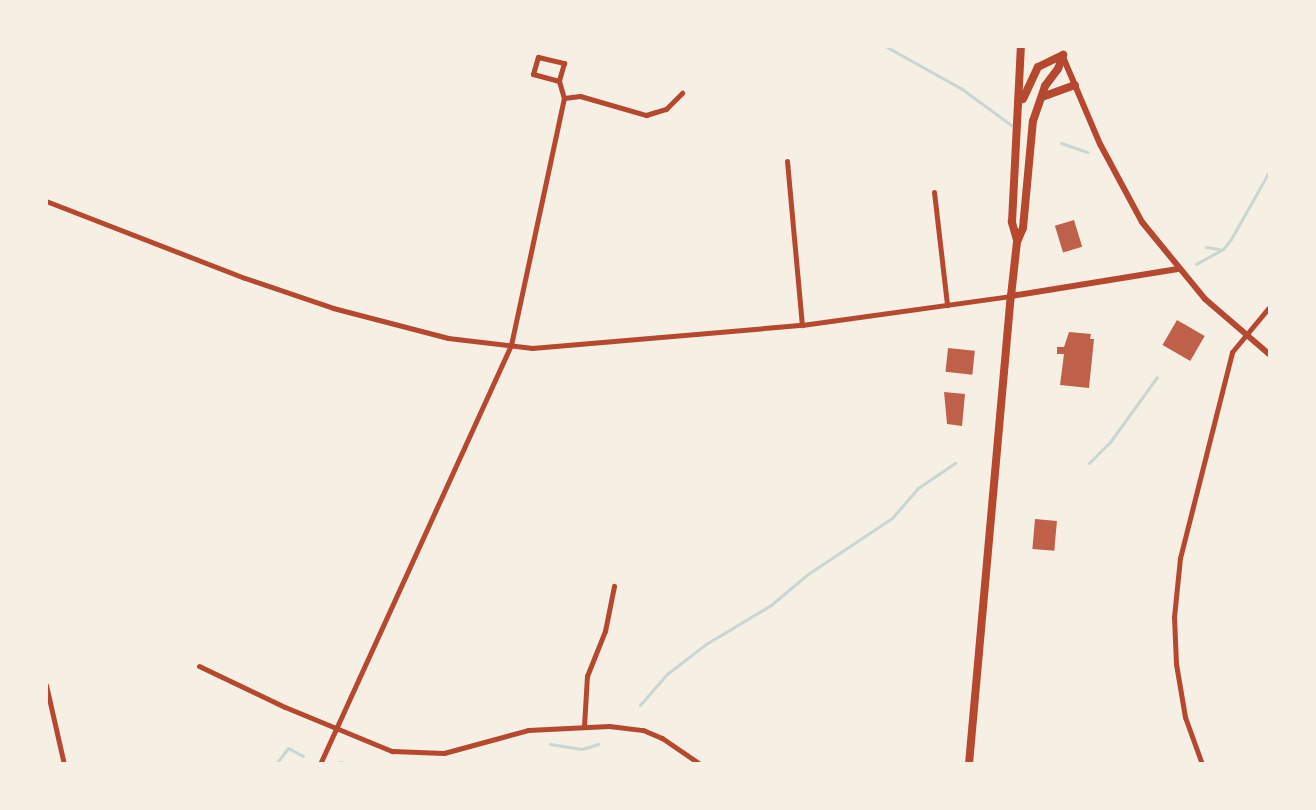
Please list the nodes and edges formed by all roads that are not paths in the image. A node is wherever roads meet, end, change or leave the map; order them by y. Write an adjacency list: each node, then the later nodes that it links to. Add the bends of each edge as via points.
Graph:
1 (1021, 46): 9 (main road)
2 (1059, 46): 3 (main road)
3 (1063, 55): 5 (street); 7 (main road); 9 (main road, via 1038,67)
4 (559, 81): 4 (street, via 533,74 538,57 564,63); 8 (street)
5 (1075, 85): 7 (main road); 14 (street, via 1122,189)
6 (682, 93): 8 (street, via 666,109 646,115 575,95)
7 (1042, 97): 13 (main road, via 1033,121 1023,228)
8 (564, 98): 20 (street)
9 (1020, 105): 13 (main road, via 1012,222)
10 (787, 161): 18 (street)
11 (934, 192): 16 (street)
12 (46, 201): 20 (street, via 333,308 423,333)
13 (1017, 242): 15 (main road)
14 (1178, 269): 15 (street); 19 (street)
15 (1011, 296): 16 (street); 30 (main road)
16 (947, 305): 18 (street)
17 (1270, 306): 19 (street)
18 (802, 325): 20 (street, via 572,347)
19 (1246, 335): 21 (street); 31 (street, via 1232,352 1178,577 1176,664 1185,717)
20 (511, 345): 26 (street)
21 (1270, 355)
22 (614, 586): 25 (street, via 608,623 587,676)
23 (199, 666): 26 (street)
24 (46, 685): 27 (street)
25 (584, 726): 26 (street, via 528,730 431,755 383,749); 29 (street, via 643,730)
26 (336, 729): 28 (street)
27 (64, 764)
28 (320, 764)
29 (700, 764)
30 (969, 764)
31 (1202, 764)

